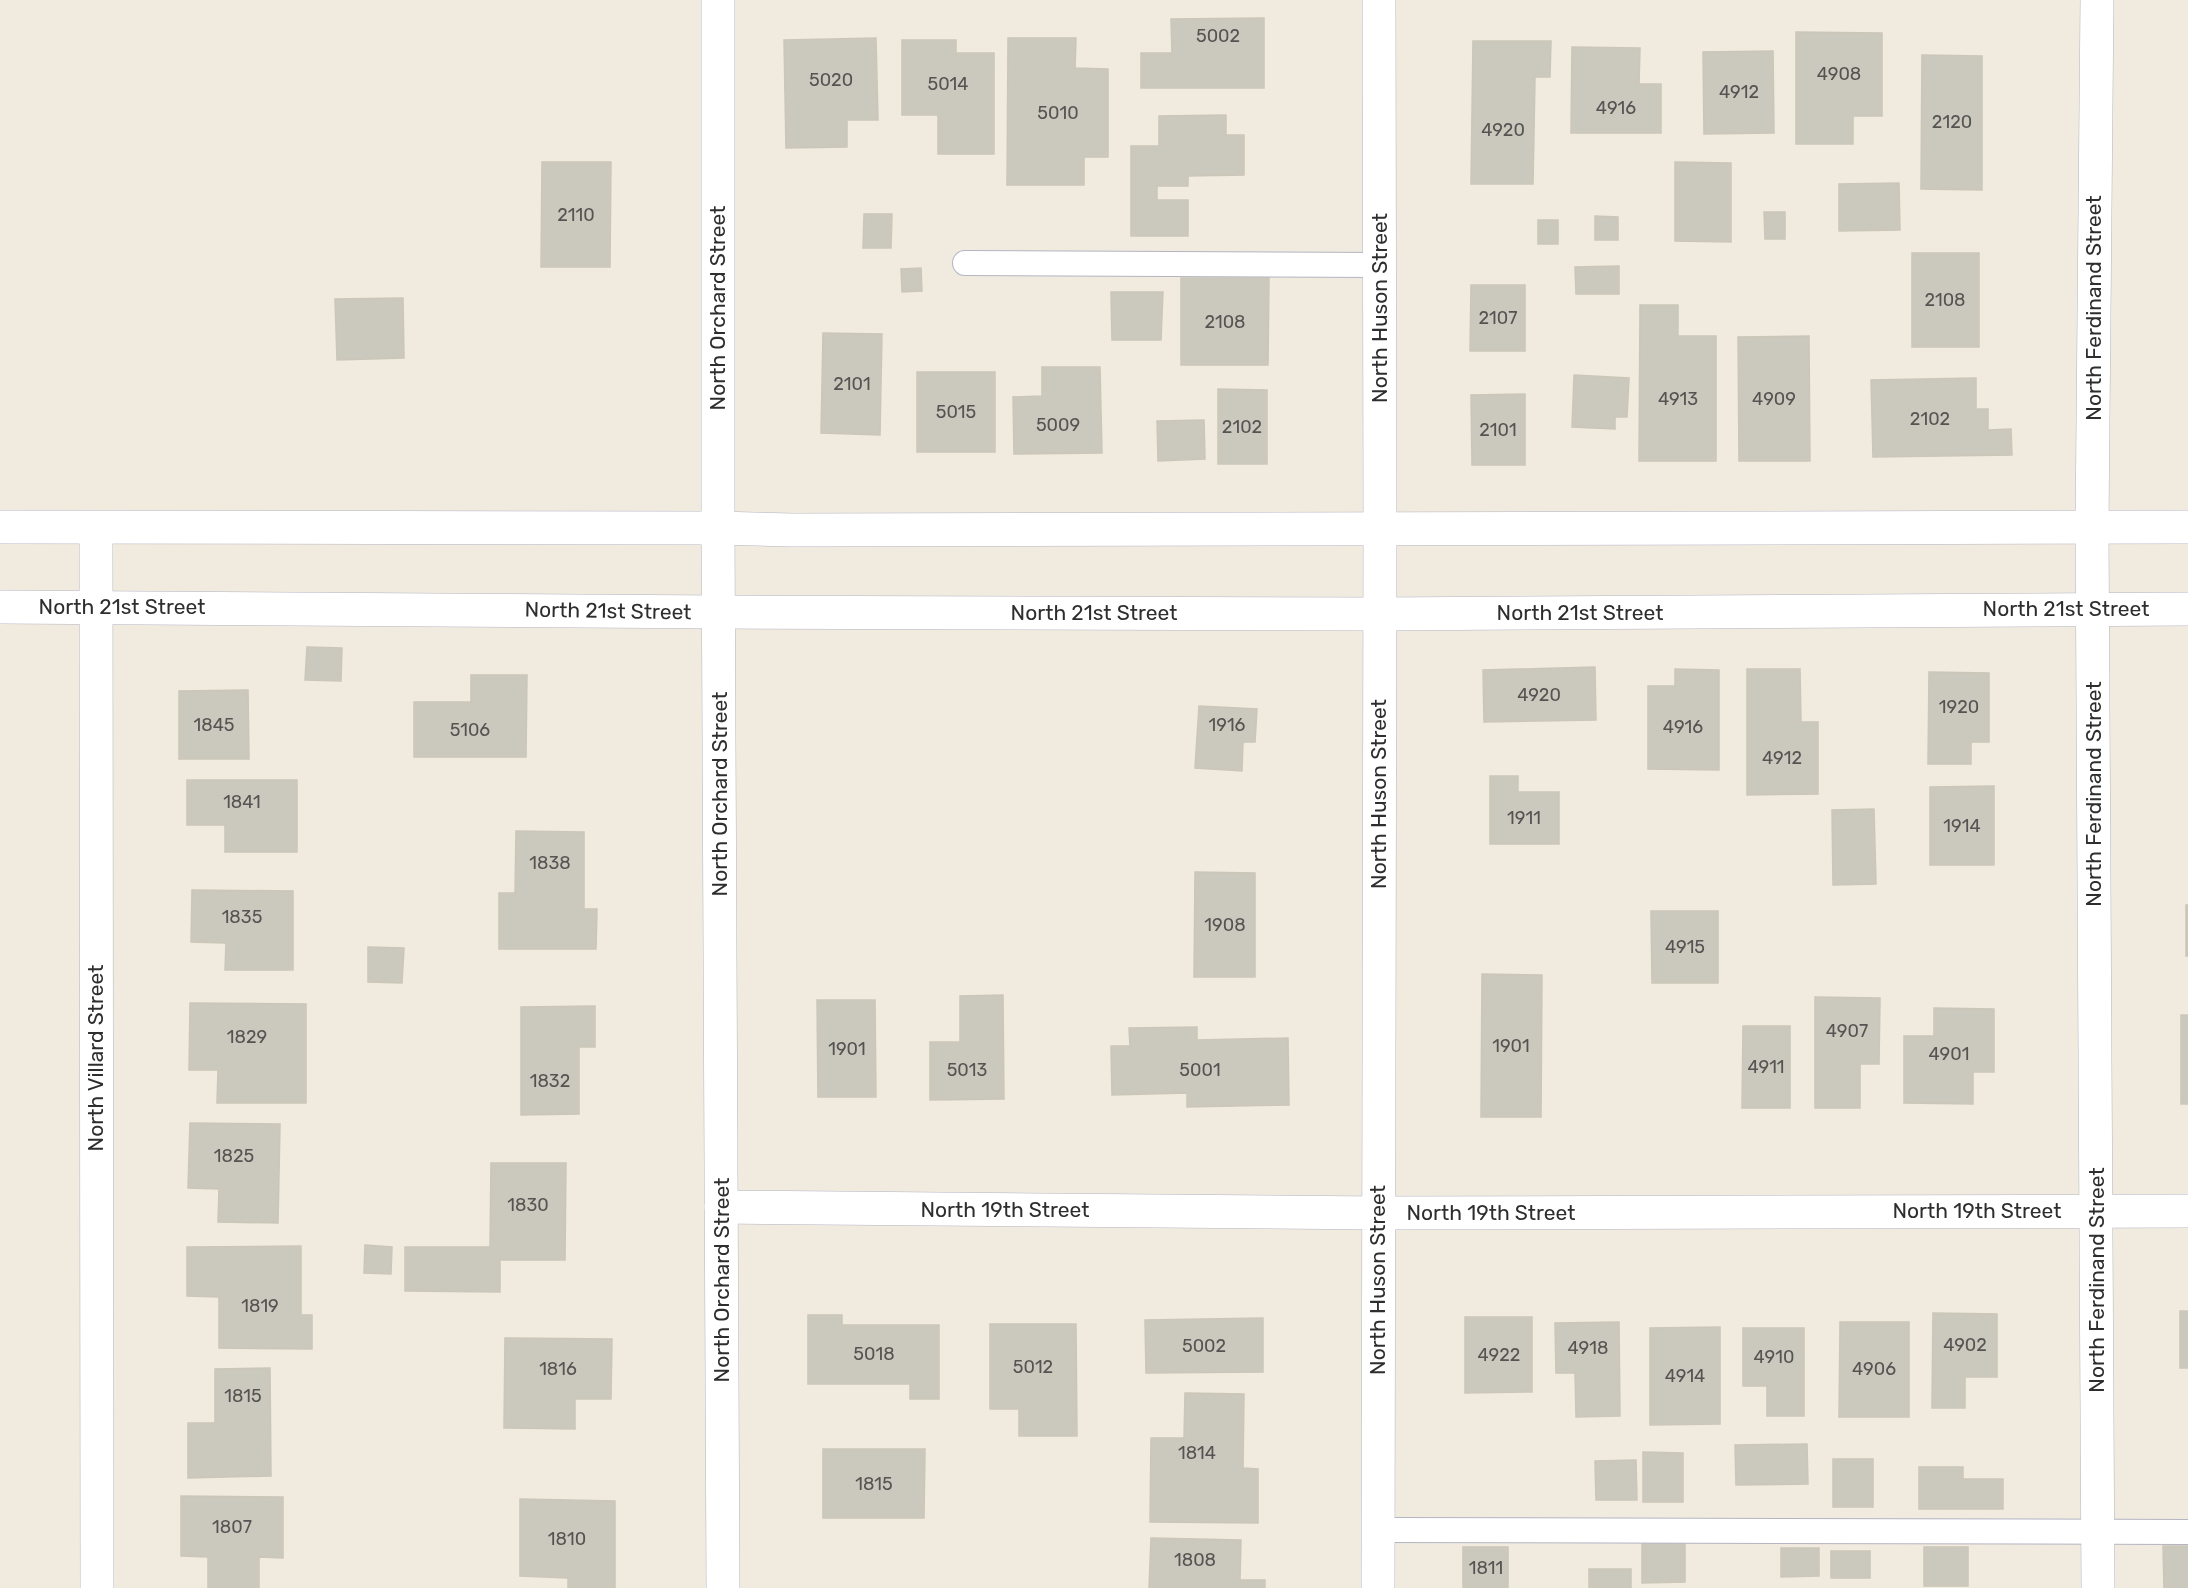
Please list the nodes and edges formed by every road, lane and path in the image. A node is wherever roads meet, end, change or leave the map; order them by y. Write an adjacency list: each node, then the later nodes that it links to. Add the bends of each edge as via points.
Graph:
1 (718, 0): 10 (street, North Orchard Street)
2 (1379, 0): 5 (street, North Huson Street)
3 (2097, 0): 7 (street, North Ferdinand Street)
4 (965, 263): 5 (lane)
5 (1380, 265): 11 (street, North Huson Street)
6 (0, 527): 9 (street)
7 (2092, 527): 8 (street); 11 (street); 14 (street, North Ferdinand Street)
8 (2188, 527)
9 (96, 528): 10 (street); 13 (street, North Villard Street)
10 (718, 528): 11 (street); 16 (street, North Orchard Street)
11 (1380, 529): 17 (street, North Huson Street)
12 (0, 606): 13 (street, North 21st Street)
13 (96, 607): 16 (street, North 21st Street); 25 (street, North Villard Street)
14 (2092, 609): 15 (street, North 21st Street); 17 (street, North 21st Street); 19 (street, North Ferdinand Street)
15 (2188, 609)
16 (720, 612): 17 (street, North 21st Street); 18 (street, North Orchard Street)
17 (1380, 614): 21 (street, North Huson Street)
18 (721, 1207): 21 (street, North 19th Street); 26 (street, North Orchard Street)
19 (2097, 1211): 20 (street, North 19th Street); 21 (street, North 19th Street); 23 (street, North Ferdinand Street)
20 (2188, 1211)
21 (1378, 1213): 22 (street, North Huson Street)
22 (1378, 1530): 23 (lane); 27 (street, North Huson Street)
23 (2098, 1532): 24 (lane); 28 (street, North Ferdinand Street)
24 (2188, 1532)
25 (97, 1588)
26 (723, 1588)
27 (1378, 1588)
28 (2098, 1588)

